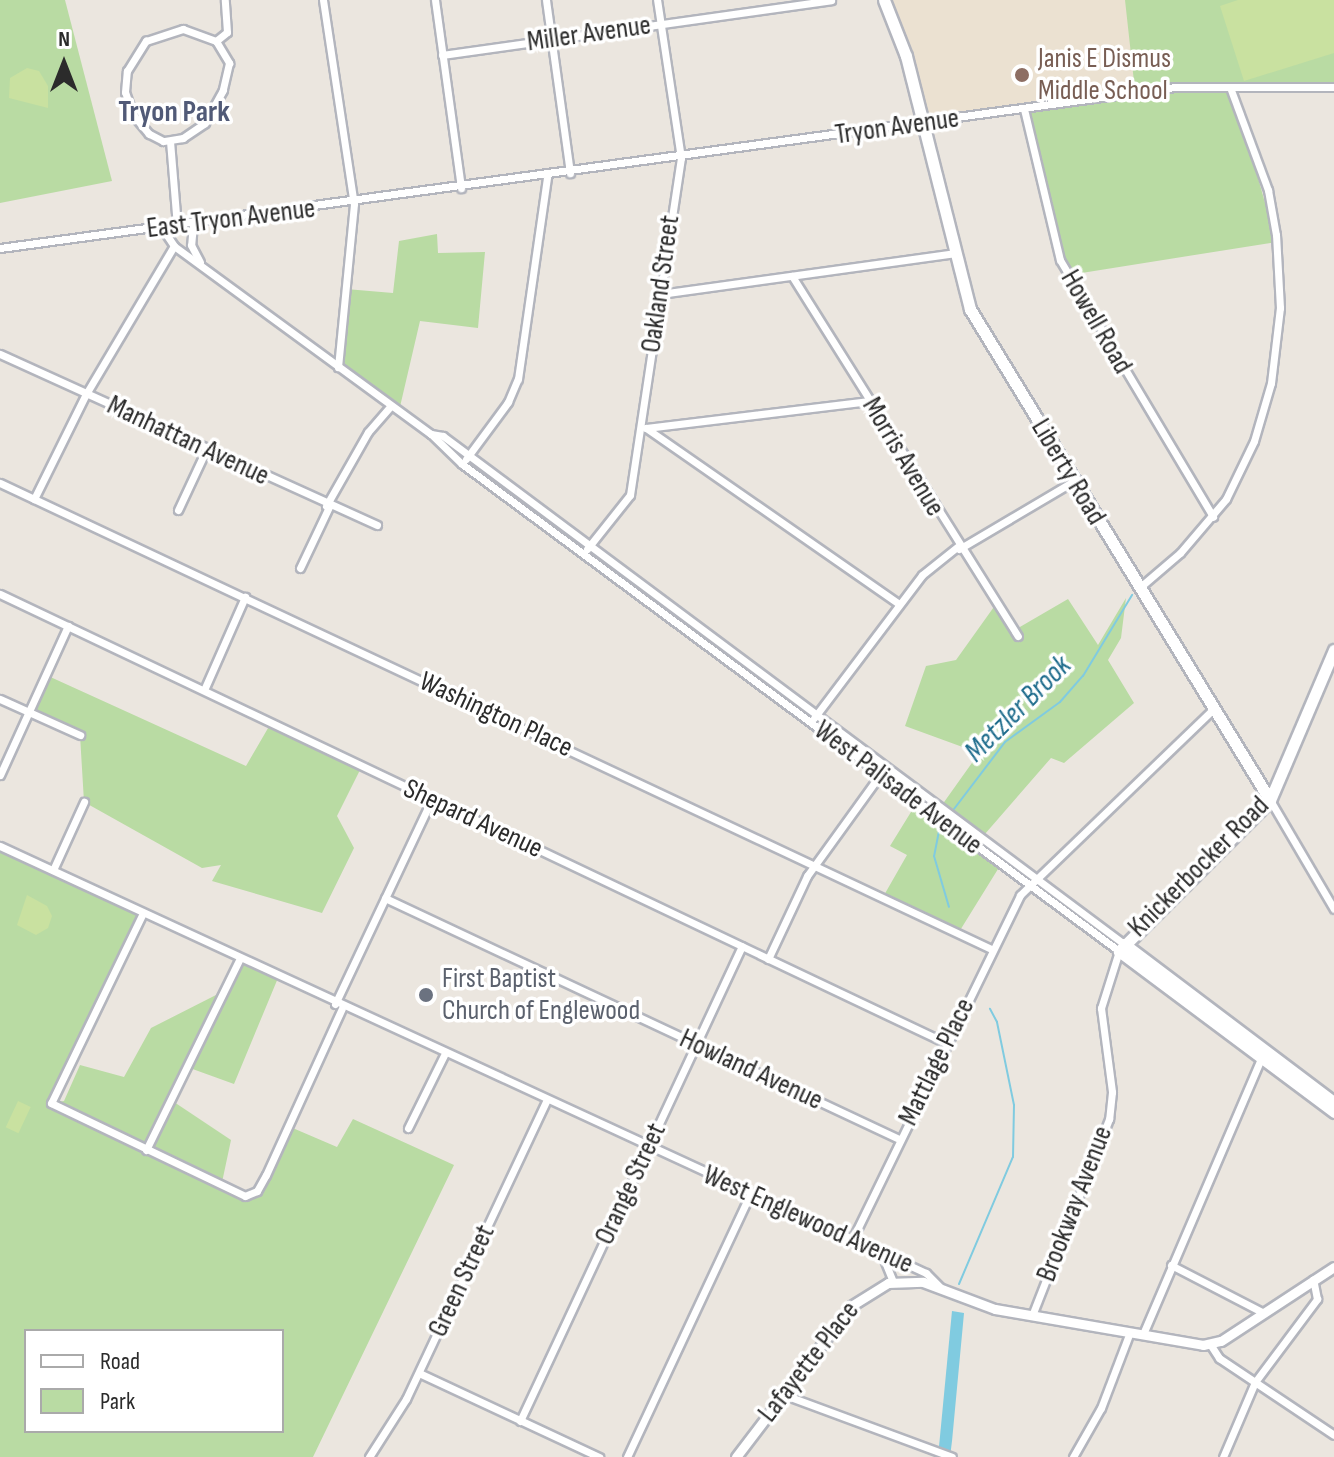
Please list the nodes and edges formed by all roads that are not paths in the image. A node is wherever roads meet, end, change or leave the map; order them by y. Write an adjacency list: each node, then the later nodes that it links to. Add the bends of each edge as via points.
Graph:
1 (225, 0): 10 (street, via 227,32)
2 (323, 0): 21 (street)
3 (435, 0): 11 (street)
4 (546, 0): 9 (street)
5 (657, 0): 8 (street, Oakland Street)
6 (831, 0): 8 (street, Miller Avenue)
7 (884, 0): 15 (main road, Liberty Road, via 906,56)
8 (661, 24): 9 (street, Miller Avenue); 17 (street, Oakland Street)
9 (551, 39): 11 (street, Miller Avenue); 18 (street)
10 (216, 41): 16 (street, via 229,63 223,90 205,123); 16 (street, via 183,29 163,31 131,59 125,92 133,115 149,134)
11 (442, 55): 20 (street)
12 (1334, 87): 13 (street, Tryon Avenue)
13 (1231, 90): 14 (street, Tryon Avenue, via 1175,87); 46 (street, via 1271,206 1280,316 1271,383 1254,441)
14 (1024, 109): 15 (street, Tryon Avenue); 46 (street, Howell Road, via 1060,260)
15 (922, 124): 17 (street, Tryon Avenue); 27 (main road, Liberty Road)
16 (170, 141): 23 (street)
17 (681, 158): 18 (street, Tryon Avenue); 30 (street, Oakland Street)
18 (570, 173): 19 (street, Tryon Avenue)
19 (547, 177): 20 (street, Tryon Avenue); 39 (street, via 518,379 508,402)
20 (461, 188): 21 (street, East Tryon Avenue)
21 (354, 204): 22 (street, East Tryon Avenue); 32 (street)
22 (193, 224): 23 (street, East Tryon Avenue); 28 (street, via 191,245)
23 (177, 226): 24 (street, East Tryon Avenue)
24 (162, 228): 25 (street); 26 (street, East Tryon Avenue)
25 (174, 246): 28 (street); 33 (street)
26 (0, 248)
27 (954, 253): 29 (street); 41 (main road, Liberty Road, via 970,309)
28 (203, 267): 32 (street)
29 (792, 276): 30 (street); 34 (street, Morris Avenue)
30 (660, 294): 36 (street, Oakland Street)
31 (0, 354): 33 (street, Manhattan Avenue)
32 (338, 367): 35 (street)
33 (86, 394): 38 (street, Manhattan Avenue); 43 (street)
34 (869, 401): 36 (street); 49 (street, Morris Avenue)
35 (391, 406): 37 (street); 44 (street, via 368,432)
36 (643, 428): 48 (street, Oakland Street, via 630,495); 55 (street)
37 (431, 434): 39 (street, West Palisade Avenue, via 443,436); 40 (street, West Palisade Avenue)
38 (206, 450): 44 (street, Manhattan Avenue); 45 (street)
39 (468, 455): 40 (street); 48 (street, West Palisade Avenue)
40 (462, 464): 50 (street, West Palisade Avenue)
41 (1074, 481): 49 (street); 52 (main road, Liberty Road)
42 (0, 483): 43 (street, Washington Place)
43 (34, 499): 54 (street, Washington Place)
44 (327, 506): 47 (street, Manhattan Avenue); 51 (street)
45 (178, 510)
46 (1213, 517): 52 (street)
47 (377, 525)
48 (590, 546): 50 (street, Oakland Street); 63 (street, West Palisade Avenue)
49 (958, 548): 55 (street, via 933,563); 57 (street, Morris Avenue)
50 (584, 554): 64 (street, West Palisade Avenue)
51 (300, 568)
52 (1139, 588): 61 (main road, Liberty Road)
53 (0, 594): 56 (street, Shepard Avenue)
54 (245, 597): 59 (street); 73 (street, Washington Place)
55 (899, 604): 63 (street)
56 (68, 626): 59 (street, Shepard Avenue); 62 (street)
57 (1018, 636)
58 (1334, 650): 70 (main road, Knickerbocker Road)
59 (204, 690): 69 (street, Shepard Avenue)
60 (0, 699): 62 (street)
61 (1213, 709): 70 (main road, Liberty Road); 75 (street, Mattlage Place)
62 (28, 713): 65 (street); 68 (street)
63 (816, 715): 64 (street); 66 (street, West Palisade Avenue)
64 (811, 723): 67 (street, West Palisade Avenue)
65 (80, 735)
66 (886, 767): 67 (street); 75 (street, West Palisade Avenue)
67 (880, 774): 73 (street); 75 (street, West Palisade Avenue)
68 (0, 775)
69 (432, 799): 76 (street); 79 (street, Shepard Avenue)
70 (1270, 800): 77 (street, Liberty Road); 80 (main road, Knickerbocker Road)
71 (84, 802): 74 (street)
72 (0, 846): 74 (street, West Englewood Avenue)
73 (814, 866): 81 (street, Washington Place); 82 (street)
74 (53, 870): 78 (street, West Englewood Avenue)
75 (1032, 882): 80 (street, West Palisade Avenue); 81 (street, Mattlage Place)
76 (385, 898): 84 (street); 86 (street, Howland Avenue)
77 (1334, 909)
78 (142, 915): 83 (street, West Englewood Avenue); 95 (street, via 51,1103)
79 (742, 946): 82 (street, Shepard Avenue); 86 (street, Orange Street)
80 (1121, 947): 88 (main road, West Palisade Avenue); 105 (street, Brookway Avenue, via 1101,1008 1112,1092 1109,1119)
81 (991, 949): 85 (street, Mattlage Place)
82 (768, 959): 85 (street, Shepard Avenue)
83 (239, 960): 84 (street, West Englewood Avenue); 95 (street)
84 (338, 1006): 87 (street, West Englewood Avenue); 95 (street, via 257,1191 245,1196)
85 (946, 1043): 93 (street, Mattlage Place)
86 (696, 1044): 93 (street, Howland Avenue); 94 (street, Orange Street)
87 (445, 1053): 89 (street, West Englewood Avenue); 92 (street)
88 (1263, 1054): 90 (main road, West Palisade Avenue); 91 (main road, West Palisade Avenue); 99 (street)
89 (547, 1100): 94 (street, West Englewood Avenue); 109 (street, Green Street)
90 (1334, 1102)
91 (1334, 1112)
92 (408, 1128)
93 (899, 1139): 97 (street, Mattlage Place)
94 (649, 1147): 96 (street, West Englewood Avenue); 112 (street, Orange Street)
95 (146, 1150)
96 (750, 1195): 97 (street, West Englewood Avenue); 117 (street)
97 (851, 1242): 98 (street, West Englewood Avenue)
98 (881, 1256): 102 (street); 103 (street, West Englewood Avenue, via 926,1273)
99 (1171, 1265): 104 (street); 107 (street)
100 (1334, 1267): 101 (street)
101 (1312, 1277): 104 (street); 110 (street, via 1317,1299)
102 (893, 1282): 103 (street); 111 (street, Lafayette Place, via 855,1301)
103 (940, 1287): 105 (street, West Englewood Avenue, via 989,1307)
104 (1262, 1312): 108 (street)
105 (1032, 1315): 106 (street, West Englewood Avenue)
106 (1130, 1332): 107 (street, West Englewood Avenue); 120 (street, via 1101,1408)
107 (1143, 1334): 108 (street, West Englewood Avenue)
108 (1210, 1344): 110 (street, via 1219,1358)
109 (419, 1373): 112 (street); 115 (street, Green Street)
110 (1255, 1382): 113 (street); 121 (street)
111 (782, 1394): 114 (street); 118 (street, Lafayette Place)
112 (520, 1421): 116 (street)
113 (1334, 1435)
114 (928, 1452): 119 (street)
115 (369, 1457)
116 (599, 1457)
117 (627, 1457)
118 (736, 1457)
119 (951, 1457)
120 (1073, 1457)
121 (1223, 1457)

